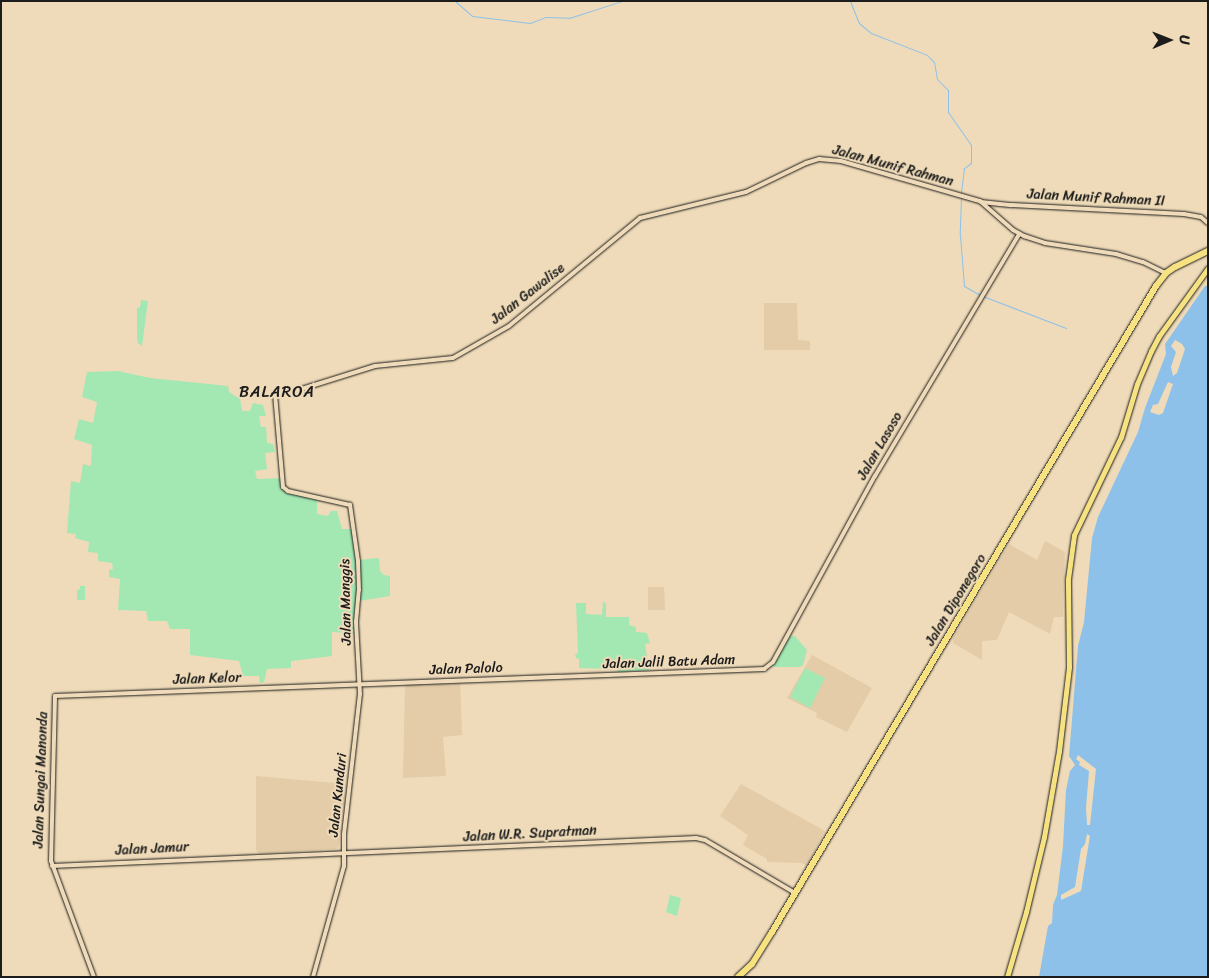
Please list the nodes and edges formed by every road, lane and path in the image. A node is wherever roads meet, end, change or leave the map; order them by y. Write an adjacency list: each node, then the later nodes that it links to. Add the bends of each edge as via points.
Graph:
1 (981, 202): 2 (street, Jalan Munif Rahman II); 3 (street); 6 (street, Jalan Munif Rahman, via 841,161 819,159 806,162 746,192 645,215)
2 (992, 203): 3 (street); 4 (street, Jalan Munif Rahman II, via 1184,214 1201,217)
3 (989, 210): 5 (street)
4 (1208, 223)
5 (1019, 234): 9 (street, via 1045,243 1116,254); 12 (street, Jalan Lasoso, via 875,476 772,662)
6 (615, 240): 10 (street, Jalan Gawalise, via 502,330 452,358 375,366 292,392)
7 (1208, 252): 9 (highway, Jalan Diponegoro); 11 (highway, Jalan Diponegoro, via 1170,274 1156,291)
8 (1208, 268): 25 (main road, via 1151,351 1121,438 1074,535 1068,579 1069,667 1058,751 1044,837)
9 (1166, 273): 11 (highway, Jalan Diponegoro, via 1124,338)
10 (275, 393): 14 (street, Jalan Manggis, via 283,487 288,491 346,503 352,508 359,586 356,622)
11 (962, 616): 16 (highway, Jalan Diponegoro)
12 (764, 669): 13 (street, Jalan Jalil Batu Adam)
13 (573, 676): 14 (street, Jalan Palolo)
14 (360, 684): 15 (street, Jalan Kelor); 17 (street, Jalan Kunduri, via 344,834)
15 (55, 696): 19 (street, Jalan Sungai Manonda)
16 (881, 751): 20 (highway, Jalan Diponegoro); 24 (highway, Jalan Diponegoro, via 758,958)
17 (345, 853): 18 (street, Jalan W.R. Supratman); 20 (street, Jalan W.R. Supratman, via 699,838); 22 (street, Jalan Kunduri, via 334,908)
18 (252, 858): 19 (street, Jalan Jamur)
19 (52, 866): 21 (street, Jalan Sungai Manonda)
20 (795, 893): 23 (highway, Jalan Diponegoro, via 752,964)
21 (94, 977)
22 (313, 977)
23 (738, 977)
24 (743, 977)
25 (1008, 977)

